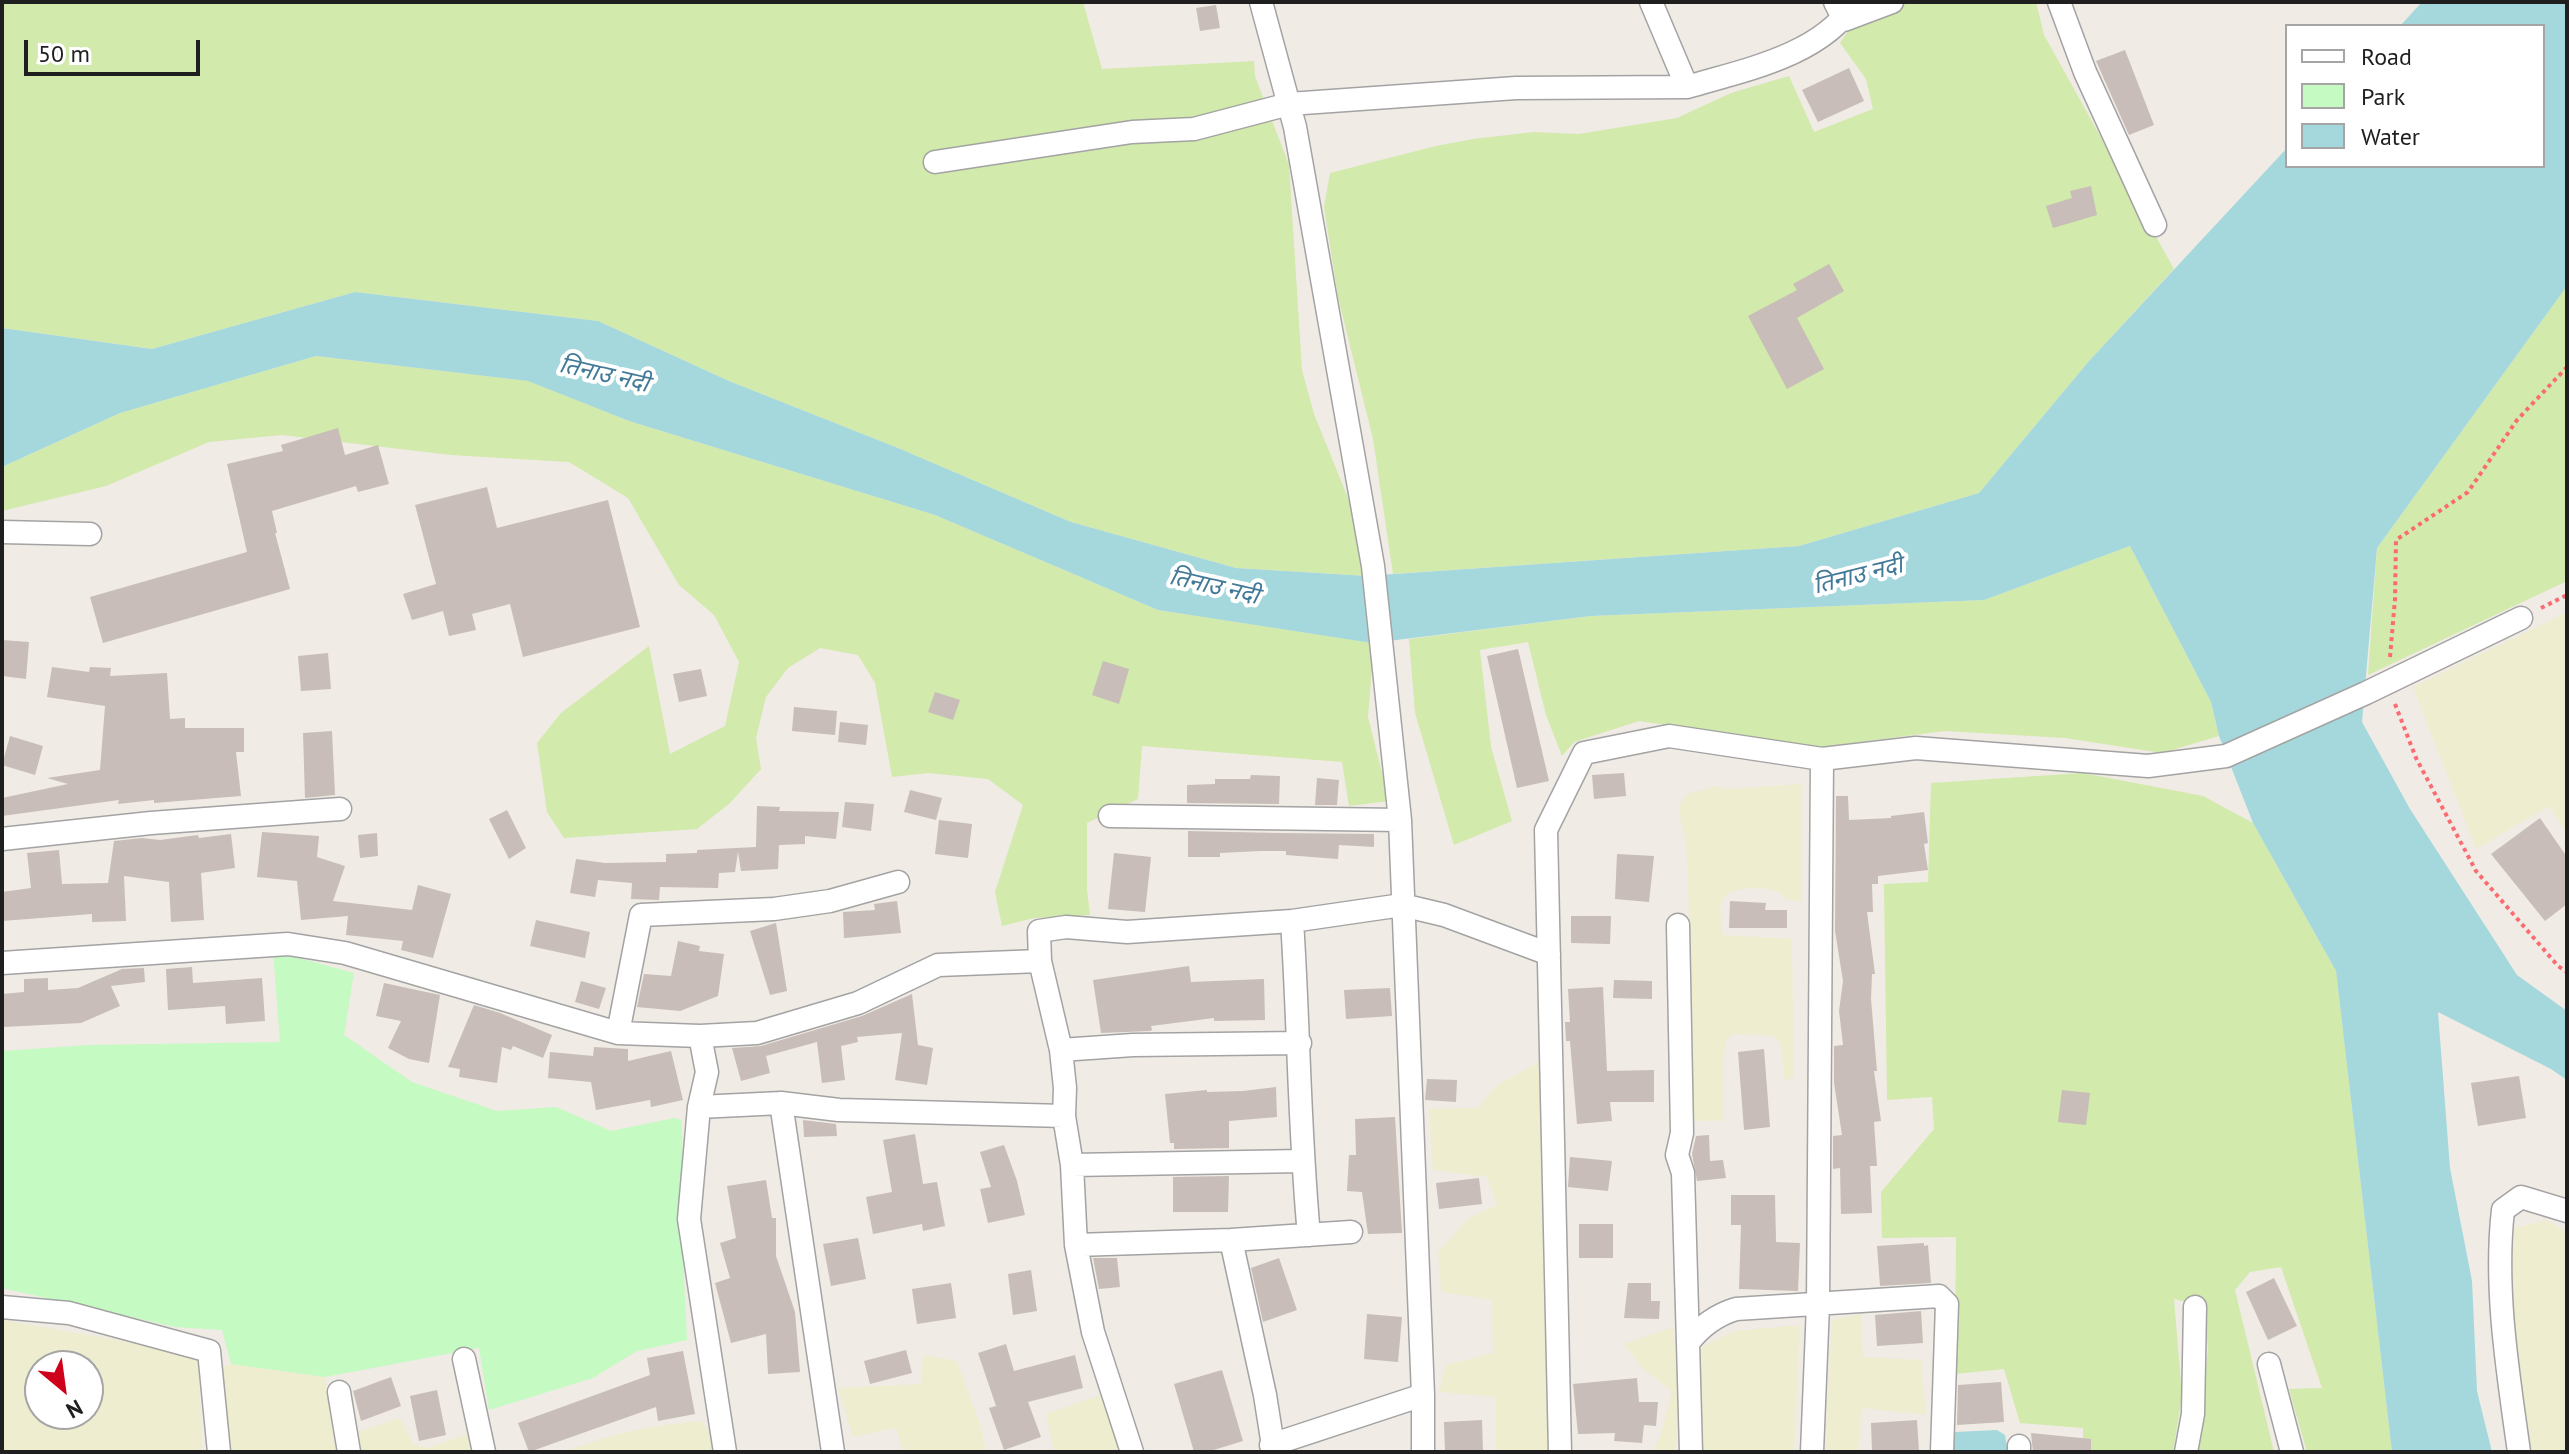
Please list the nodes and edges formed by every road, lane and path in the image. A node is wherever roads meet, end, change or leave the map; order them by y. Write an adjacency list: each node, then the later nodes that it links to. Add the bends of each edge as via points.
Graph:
1 (1261, 2): 7 (street)
2 (1651, 2): 6 (street)
3 (1892, 2): 5 (street)
4 (2055, 4): 9 (street)
5 (1844, 8): 6 (street, via 1782,60)
6 (1687, 87): 7 (street, via 1516,88)
7 (1289, 104): 8 (street, via 1194,129 1132,132); 17 (street, via 1373,566)
8 (935, 162)
9 (2155, 225)
10 (2, 532): 11 (street)
11 (90, 534)
12 (2567, 595): 13 (path)
13 (2521, 618): 14 (street, via 2226,756 2148,766 1916,748)
14 (1822, 759): 23 (street, via 1669,736 1584,753 1546,830); 40 (street)
15 (340, 809): 18 (street)
16 (1110, 816): 17 (street)
17 (1400, 820): 20 (street)
18 (2, 839)
19 (898, 882): 26 (street, via 830,901 774,909 641,915)
20 (1402, 905): 21 (street); 23 (street); 47 (street)
21 (1292, 921): 24 (street, via 1127,932 1066,927 1039,931); 28 (street)
22 (1678, 925): 43 (street, via 1682,1133 1677,1155 1683,1173)
23 (1549, 954): 56 (street)
24 (1040, 961): 27 (street, via 938,965 858,1003 815,1016 757,1033); 29 (street)
25 (2, 963): 26 (street, via 288,944 345,953)
26 (618, 1033): 27 (street)
27 (700, 1036): 31 (street, via 707,1072)
28 (1300, 1043): 29 (street); 33 (street)
29 (1061, 1050): 32 (street)
30 (781, 1103): 31 (street); 32 (street, via 839,1110); 53 (street)
31 (699, 1107): 52 (street, via 689,1219)
32 (1064, 1116): 34 (street)
33 (1302, 1161): 34 (street); 37 (street)
34 (1072, 1165): 39 (street)
35 (2567, 1211): 62 (street, via 2521,1197 2503,1210 2499,1242 2505,1344)
36 (1351, 1232): 37 (street)
37 (1309, 1235): 38 (street)
38 (1231, 1240): 39 (street); 48 (street)
39 (1076, 1245): 54 (street, via 1093,1332)
40 (1818, 1305): 43 (street, via 1722,1313); 58 (street); 59 (street, via 1945,1299)
41 (2, 1307): 49 (street, via 69,1313 209,1351)
42 (2195, 1307): 60 (street, via 2193,1414)
43 (1688, 1343): 57 (street)
44 (464, 1359): 51 (street)
45 (2269, 1364): 61 (street)
46 (339, 1392): 50 (street)
47 (1423, 1395): 48 (street); 55 (street)
48 (1272, 1449)
49 (219, 1452)
50 (349, 1452)
51 (484, 1452)
52 (725, 1452)
53 (833, 1452)
54 (1132, 1452)
55 (1423, 1452)
56 (1560, 1452)
57 (1691, 1452)
58 (1812, 1452)
59 (1942, 1452)
60 (2186, 1452)
61 (2292, 1452)
62 (2519, 1452)

